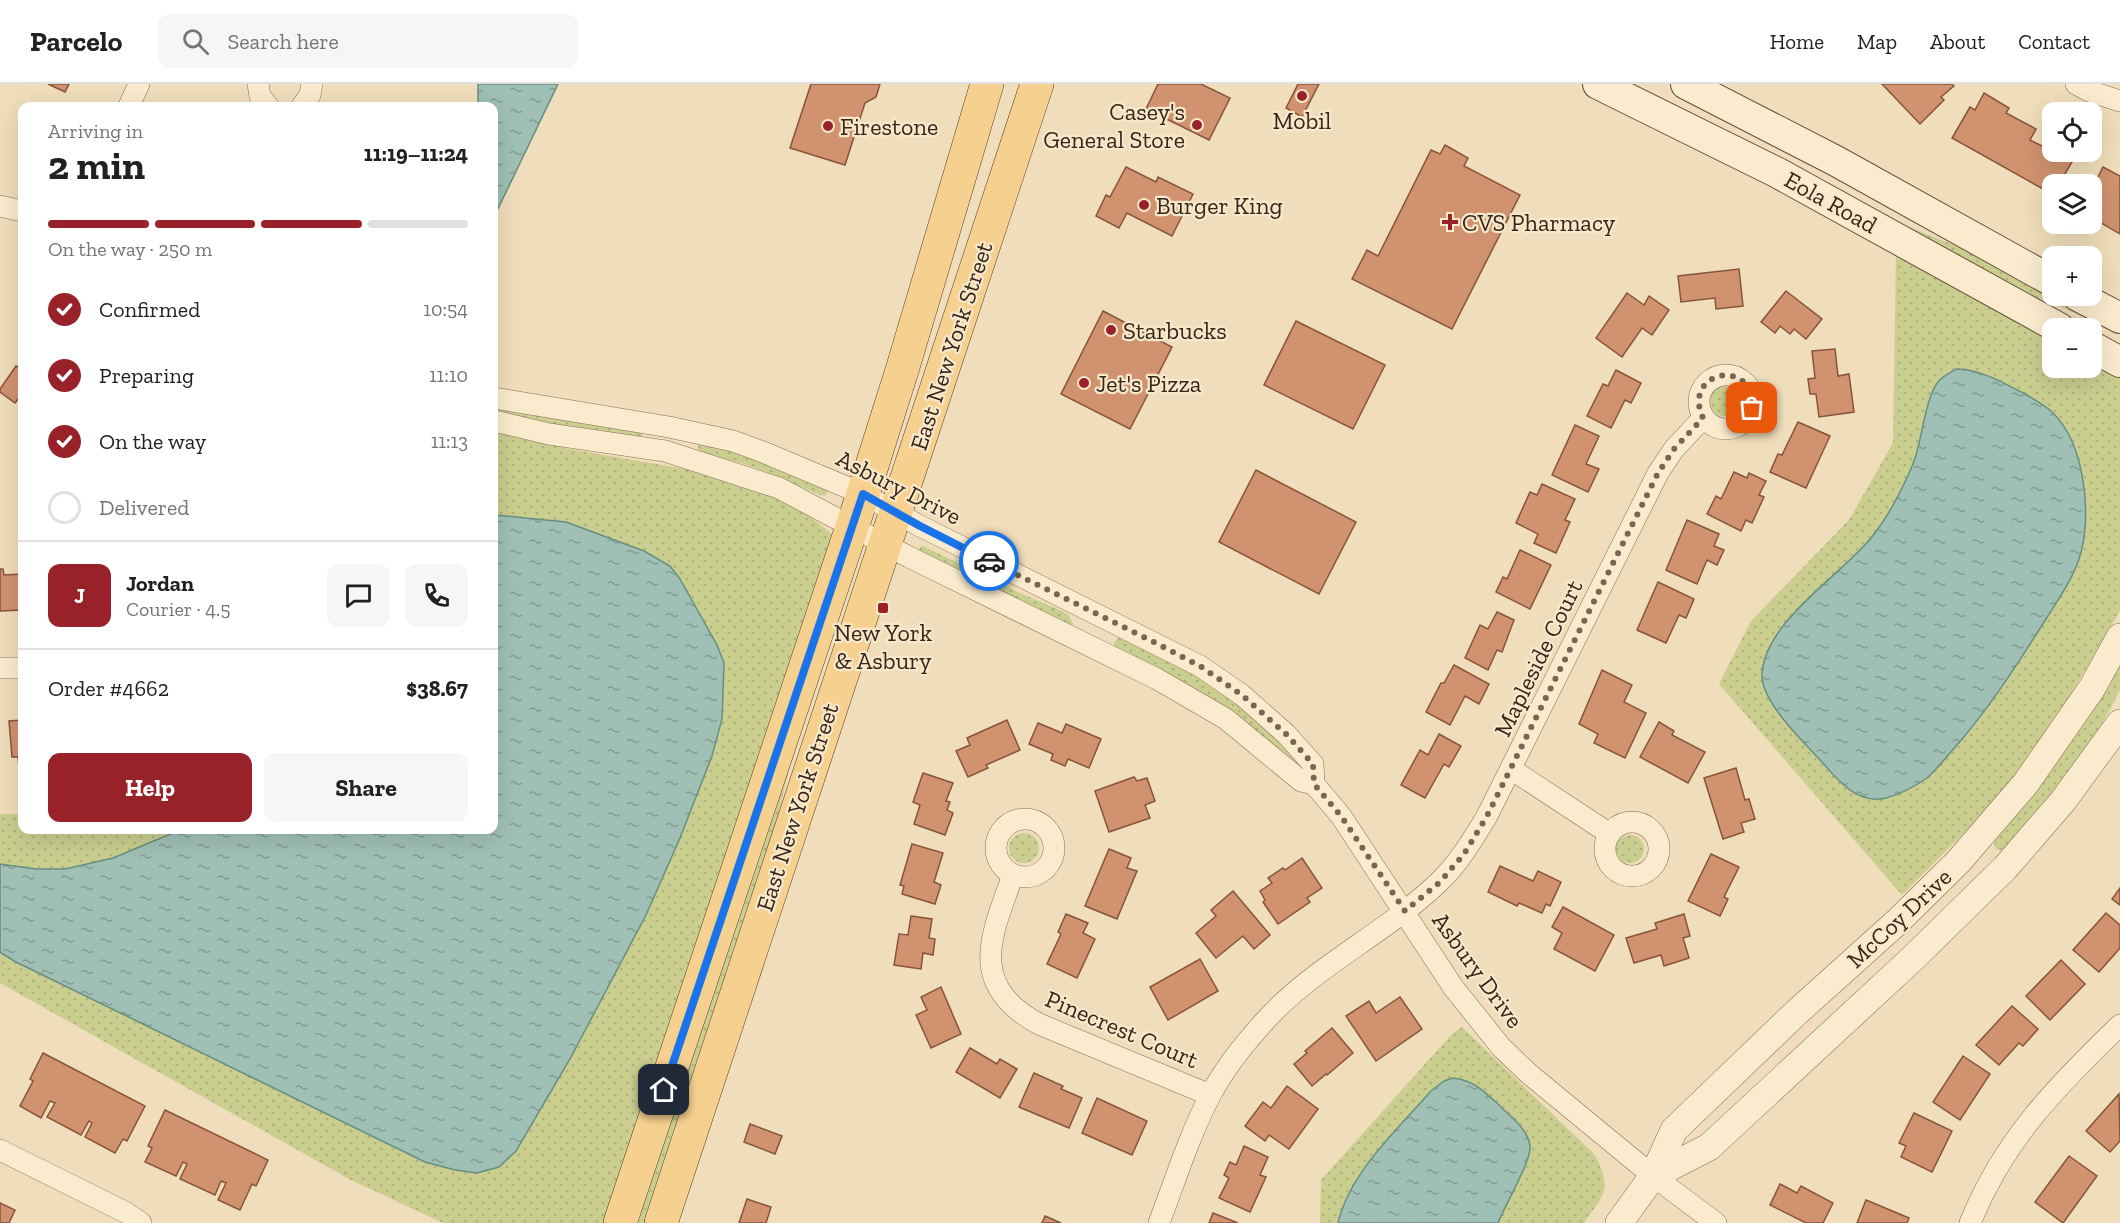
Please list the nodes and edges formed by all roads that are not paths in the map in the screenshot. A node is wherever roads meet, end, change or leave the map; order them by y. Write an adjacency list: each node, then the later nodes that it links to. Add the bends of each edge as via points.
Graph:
1 (139, 84): 10 (street)
2 (258, 84): 11 (street)
3 (312, 84): 12 (street)
4 (987, 84): 24 (main road, East New York Street)
5 (1037, 84): 25 (main road, East New York Street)
6 (1598, 84): 18 (main road, Eola Road, via 1778,173)
7 (1686, 84): 15 (main road, Eola Road, via 1836,161)
8 (2076, 84): 9 (street)
9 (2120, 101)
10 (131, 102)
11 (265, 102)
12 (305, 102)
13 (0, 206): 14 (street)
14 (18, 210)
15 (2042, 275)
16 (2097, 306): 17 (main road)
17 (2120, 318)
18 (2042, 319)
19 (2102, 352): 20 (main road)
20 (2120, 362)
21 (498, 399): 24 (street, Asbury Drive, via 733,441)
22 (1703, 418): 32 (street, Mapleside Court, via 1658,473)
23 (498, 422): 26 (street, Asbury Drive, via 549,434 665,451 779,488)
24 (863, 494): 25 (street, Asbury Drive); 26 (main road, East New York Street)
25 (897, 513): 27 (main road, East New York Street); 33 (street, Asbury Drive, via 1200,666 1242,695 1286,734 1313,764)
26 (852, 527): 27 (street, Asbury Drive); 42 (main road, East New York Street)
27 (885, 544): 33 (street, Asbury Drive, via 1157,679 1226,719 1301,781); 43 (main road, East New York Street)
28 (2120, 637): 40 (street, McCoy Drive, via 2092,688 2026,783 1958,862 1674,1130)
29 (0, 668): 30 (street)
30 (18, 668)
31 (2120, 723): 40 (street, McCoy Drive, via 2056,809 2005,868 1920,951 1709,1147)
32 (1511, 769): 34 (street); 36 (street, Mapleside Court, via 1464,854 1440,882)
33 (1314, 784): 36 (street, Asbury Drive, via 1341,816)
34 (1610, 834)
35 (1013, 875): 38 (street, Pinecrest Court, via 994,928 991,953 991,970 1004,998 1039,1024)
36 (1405, 911): 38 (street, Mapleside Court, via 1284,1001 1235,1057); 40 (street, Asbury Drive, via 1453,987 1501,1047)
37 (2120, 1024): 47 (street, via 2024,1126 1989,1182)
38 (1210, 1095): 44 (street, Mapleside Court)
39 (0, 1150): 41 (street)
40 (1653, 1176): 45 (street, McCoy Drive); 46 (street, Asbury Drive)
41 (141, 1223)
42 (620, 1223)
43 (661, 1223)
44 (1159, 1223)
45 (1619, 1223)
46 (1716, 1223)
47 (1970, 1223)

